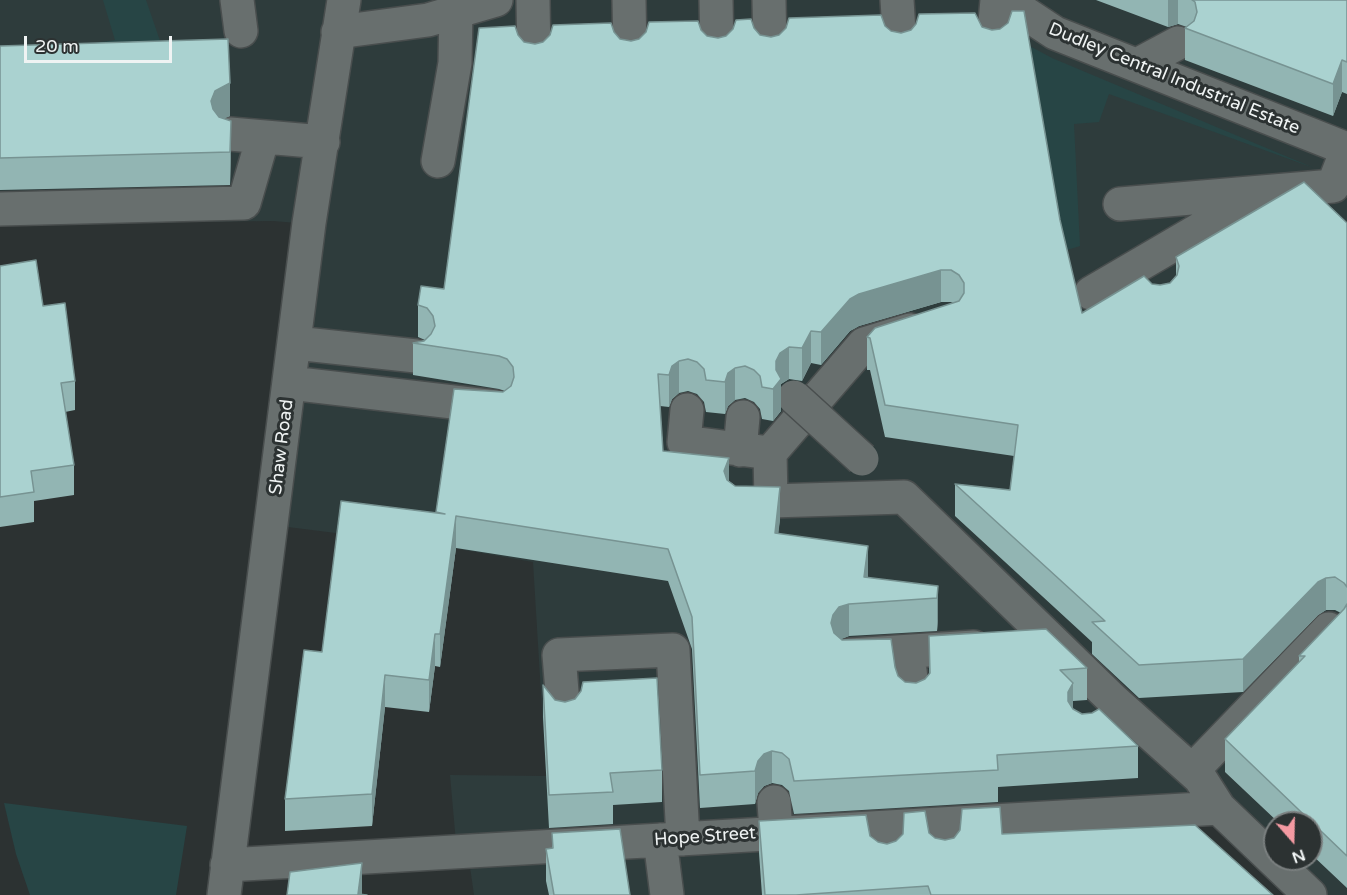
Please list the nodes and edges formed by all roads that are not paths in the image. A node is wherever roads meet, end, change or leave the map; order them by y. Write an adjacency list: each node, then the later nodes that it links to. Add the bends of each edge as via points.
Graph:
1 (344, 0): 11 (street, Shaw Road)
2 (496, 0): 10 (street)
3 (533, 0): 18 (street)
4 (629, 0): 17 (street)
5 (716, 0): 16 (street)
6 (769, 0): 15 (street)
7 (897, 0): 14 (street)
8 (997, 0): 12 (street)
9 (1005, 0): 19 (street, Dudley Central Industrial Estate, via 1055,33)
10 (456, 11): 11 (street, via 428,20); 24 (street, via 455,63)
11 (338, 32): 22 (street, Shaw Road)
12 (993, 44)
13 (1178, 44): 19 (street)
14 (900, 47)
15 (770, 51)
16 (717, 52)
17 (630, 55)
18 (534, 58)
19 (1137, 65): 23 (street, Dudley Central Industrial Estate)
20 (230, 134): 21 (street)
21 (263, 136): 22 (street); 27 (street, via 244,203)
22 (323, 142): 30 (street, Shaw Road)
23 (1347, 150): 25 (street, via 1333,186)
24 (438, 161)
25 (1264, 192): 26 (street); 28 (street, via 1146,278)
26 (1120, 204)
27 (0, 208)
28 (1091, 293)
29 (936, 323): 37 (street, via 864,344)
30 (295, 343): 31 (street); 32 (street, Shaw Road)
31 (416, 356)
32 (290, 383): 34 (street); 50 (street, Shaw Road)
33 (794, 397): 38 (street, bridge, via 862,459)
34 (496, 407)
35 (687, 410): 37 (street, via 684,442)
36 (743, 417): 37 (street)
37 (755, 452): 38 (street, via 757,502)
38 (911, 489): 40 (street)
39 (1330, 628): 45 (street, via 1230,749)
40 (1054, 642): 41 (street); 45 (street, via 1103,711)
41 (908, 652): 42 (street); 43 (street)
42 (850, 655)
43 (913, 698)
44 (564, 716): 48 (street, via 559,655 673,650)
45 (1192, 771): 46 (street)
46 (1219, 808): 47 (street, Hope Street, via 943,838); 52 (street)
47 (883, 826): 48 (street, Hope Street, via 775,817); 49 (street)
48 (672, 840): 50 (street, Hope Street); 51 (street)
49 (886, 858)
50 (226, 880)
51 (667, 895)
52 (1310, 895)

